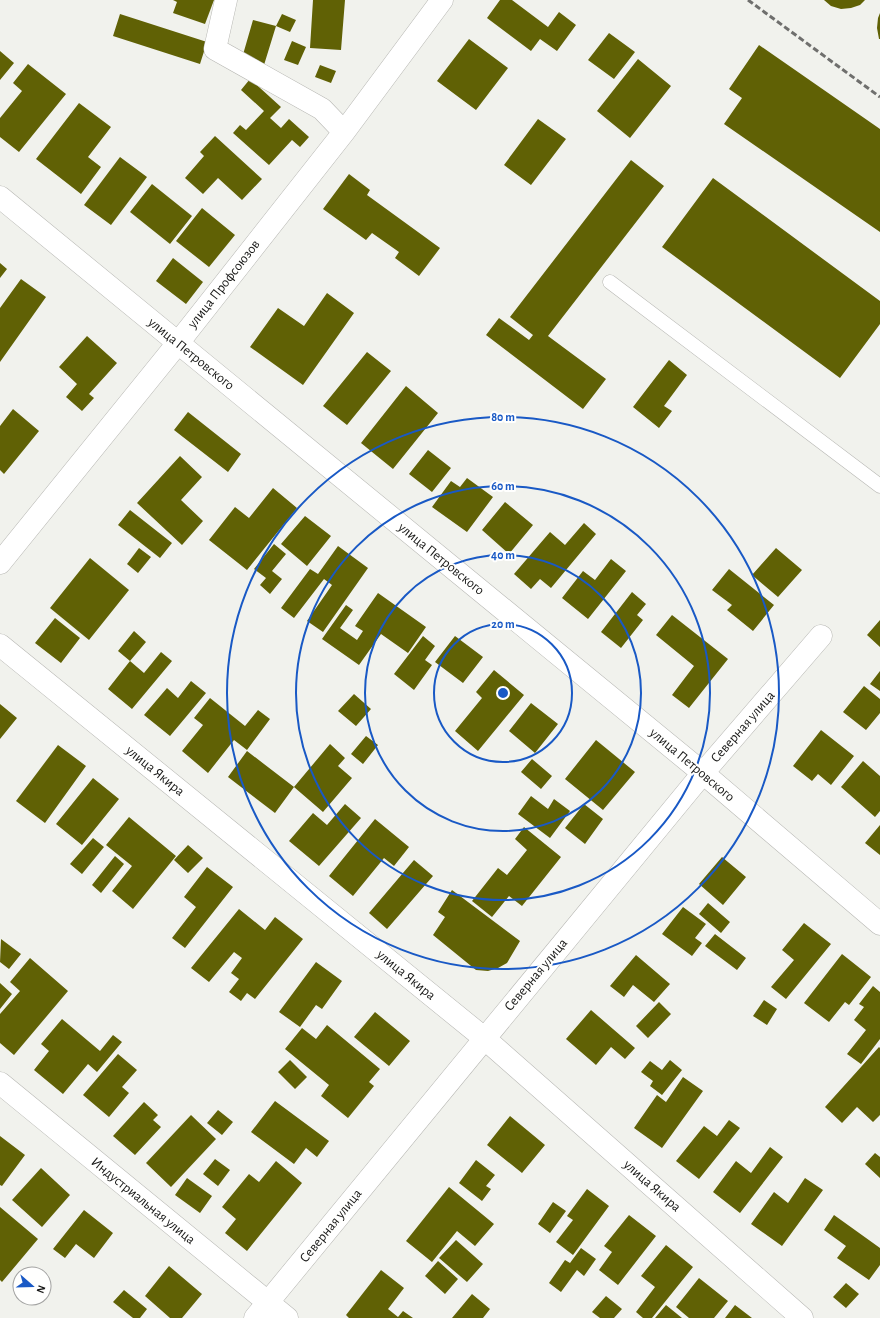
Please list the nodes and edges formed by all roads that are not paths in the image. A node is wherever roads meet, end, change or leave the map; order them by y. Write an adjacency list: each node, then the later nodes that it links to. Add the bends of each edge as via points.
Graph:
1 (226, 0): 3 (street, via 215,49 322,109)
2 (442, 0): 3 (street, улица Профсоюзов)
3 (344, 132): 6 (street, улица Профсоюзов)
4 (0, 197): 6 (street, улица Петровского)
5 (610, 282): 7 (lane)
6 (178, 343): 8 (street, улица Профсоюзов); 11 (street, улица Петровского)
7 (880, 486)
8 (0, 563)
9 (821, 636): 11 (street, Северная улица)
10 (0, 645): 13 (street, улица Якира)
11 (703, 773): 12 (street, улица Петровского); 13 (street, Северная улица)
12 (880, 924)
13 (484, 1038): 15 (street, Северная улица); 17 (street, улица Якира)
14 (0, 1083): 15 (street, Индустриальная улица)
15 (261, 1310): 16 (street, Индустриальная улица)
16 (287, 1318)
17 (802, 1318)

